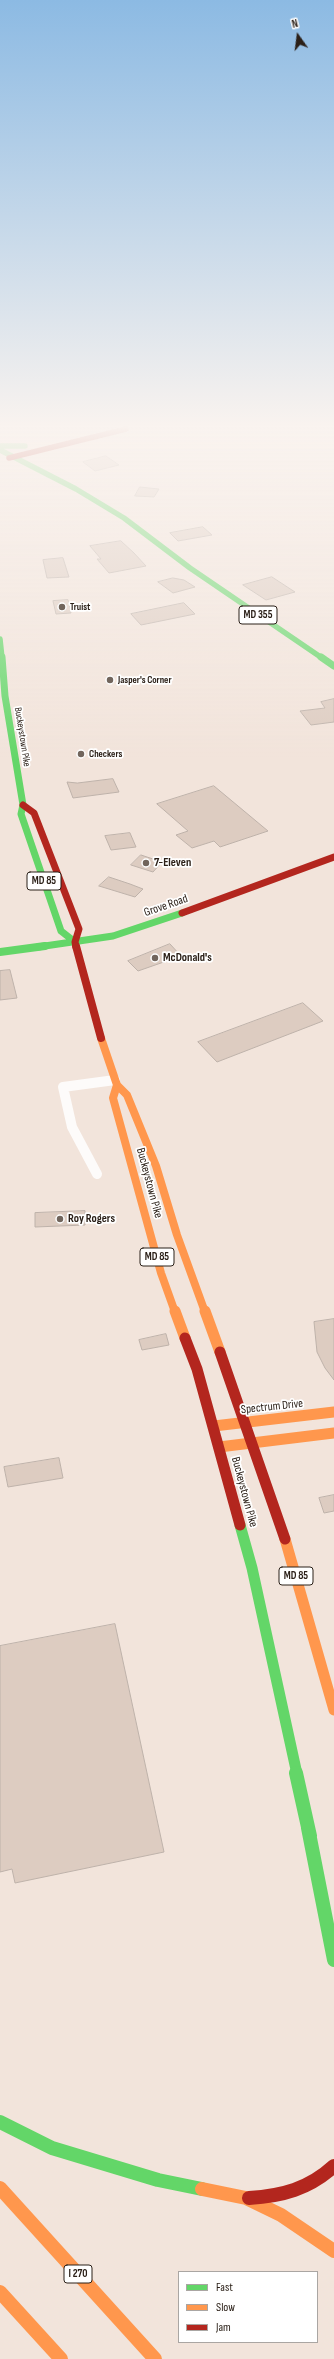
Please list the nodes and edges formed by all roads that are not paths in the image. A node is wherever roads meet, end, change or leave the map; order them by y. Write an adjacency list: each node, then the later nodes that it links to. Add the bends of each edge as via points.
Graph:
1 (138, 539): 3 (main road, MD 355, via 168,559)
2 (153, 539): 3 (main road, MD 355)
3 (190, 568): 6 (main road, MD 355)
4 (0, 639): 5 (main road, Buckeystown Pike / MD 85)
5 (1, 650): 7 (main road, Buckeystown Pike / MD 85)
6 (334, 666)
7 (1, 671): 8 (main road, Buckeystown Pike / MD 85)
8 (23, 805): 10 (main road, Buckeystown Pike / MD 85, via 21,814 61,931); 10 (main road, Buckeystown Pike / MD 85, via 34,813 79,929)
9 (334, 858): 10 (main road, Grove Road, via 171,918 113,936)
10 (75, 942): 11 (main road, Grove Road); 12 (main road, Buckeystown Pike / MD 85)
11 (0, 952)
12 (116, 1083): 13 (street, via 63,1088 72,1126); 15 (main road, Buckeystown Pike / MD 85, via 127,1095 156,1166 177,1235); 16 (main road, Buckeystown Pike / MD 85, via 113,1098 161,1273 197,1369)
13 (97, 1174)
14 (334, 1412): 15 (main road, Spectrum Drive)
15 (246, 1422): 16 (main road, Spectrum Drive); 18 (main road, Buckeystown Pike / MD 85)
16 (214, 1426): 19 (main road, Buckeystown Pike / MD 85)
17 (334, 1434): 18 (main road)
18 (254, 1443): 19 (main road); 20 (main road, Buckeystown Pike / MD 85, via 288,1546)
19 (219, 1447): 21 (main road, Buckeystown Pike / MD 85, via 252,1568)
20 (334, 1710)
21 (308, 1828): 22 (main road, Buckeystown Pike / MD 85); 23 (main road)
22 (334, 1912)
23 (334, 1960)
24 (0, 2122): 27 (main road, via 52,2148 158,2180)
25 (334, 2166): 27 (main road, via 327,2175 298,2190 269,2198)
26 (0, 2188): 31 (main road, I 270)
27 (246, 2198): 28 (main road, via 282,2214)
28 (334, 2251)
29 (0, 2292): 30 (main road)
30 (61, 2359)
31 (155, 2359)

